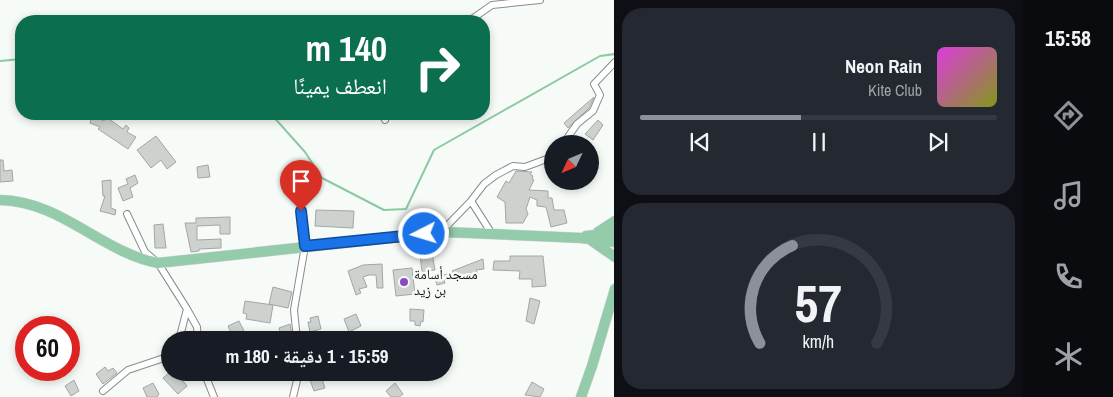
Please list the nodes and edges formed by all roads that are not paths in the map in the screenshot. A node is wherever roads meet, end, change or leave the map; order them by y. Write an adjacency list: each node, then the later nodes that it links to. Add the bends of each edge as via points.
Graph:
1 (540, 0): 2 (street, via 492,6)
2 (478, 15)
3 (614, 62): 4 (street, via 594,84 600,95 593,112 577,124)
4 (569, 135)
5 (544, 160): 7 (street, via 524,168 513,166 496,175)
6 (0, 200): 18 (main road, via 18,200 44,208 132,256)
7 (471, 201): 12 (street); 13 (street)
8 (301, 211): 16 (street)
9 (127, 214): 18 (street, via 145,252)
10 (614, 221): 14 (main road)
11 (614, 232): 14 (main road)
12 (439, 233): 13 (main road); 16 (main road)
13 (492, 234): 14 (main road)
14 (588, 237): 15 (main road); 17 (main road)
15 (614, 242)
16 (305, 246): 18 (main road); 23 (street, via 294,310)
17 (614, 257)
18 (158, 263): 20 (street)
19 (614, 289): 30 (main road)
20 (187, 309): 21 (street); 22 (street)
21 (181, 331)
22 (197, 331)
23 (296, 331)
24 (161, 359): 27 (street, via 128,370)
25 (208, 381): 28 (street)
26 (297, 381): 29 (street)
27 (103, 391)
28 (214, 397)
29 (293, 397)
30 (581, 397)

